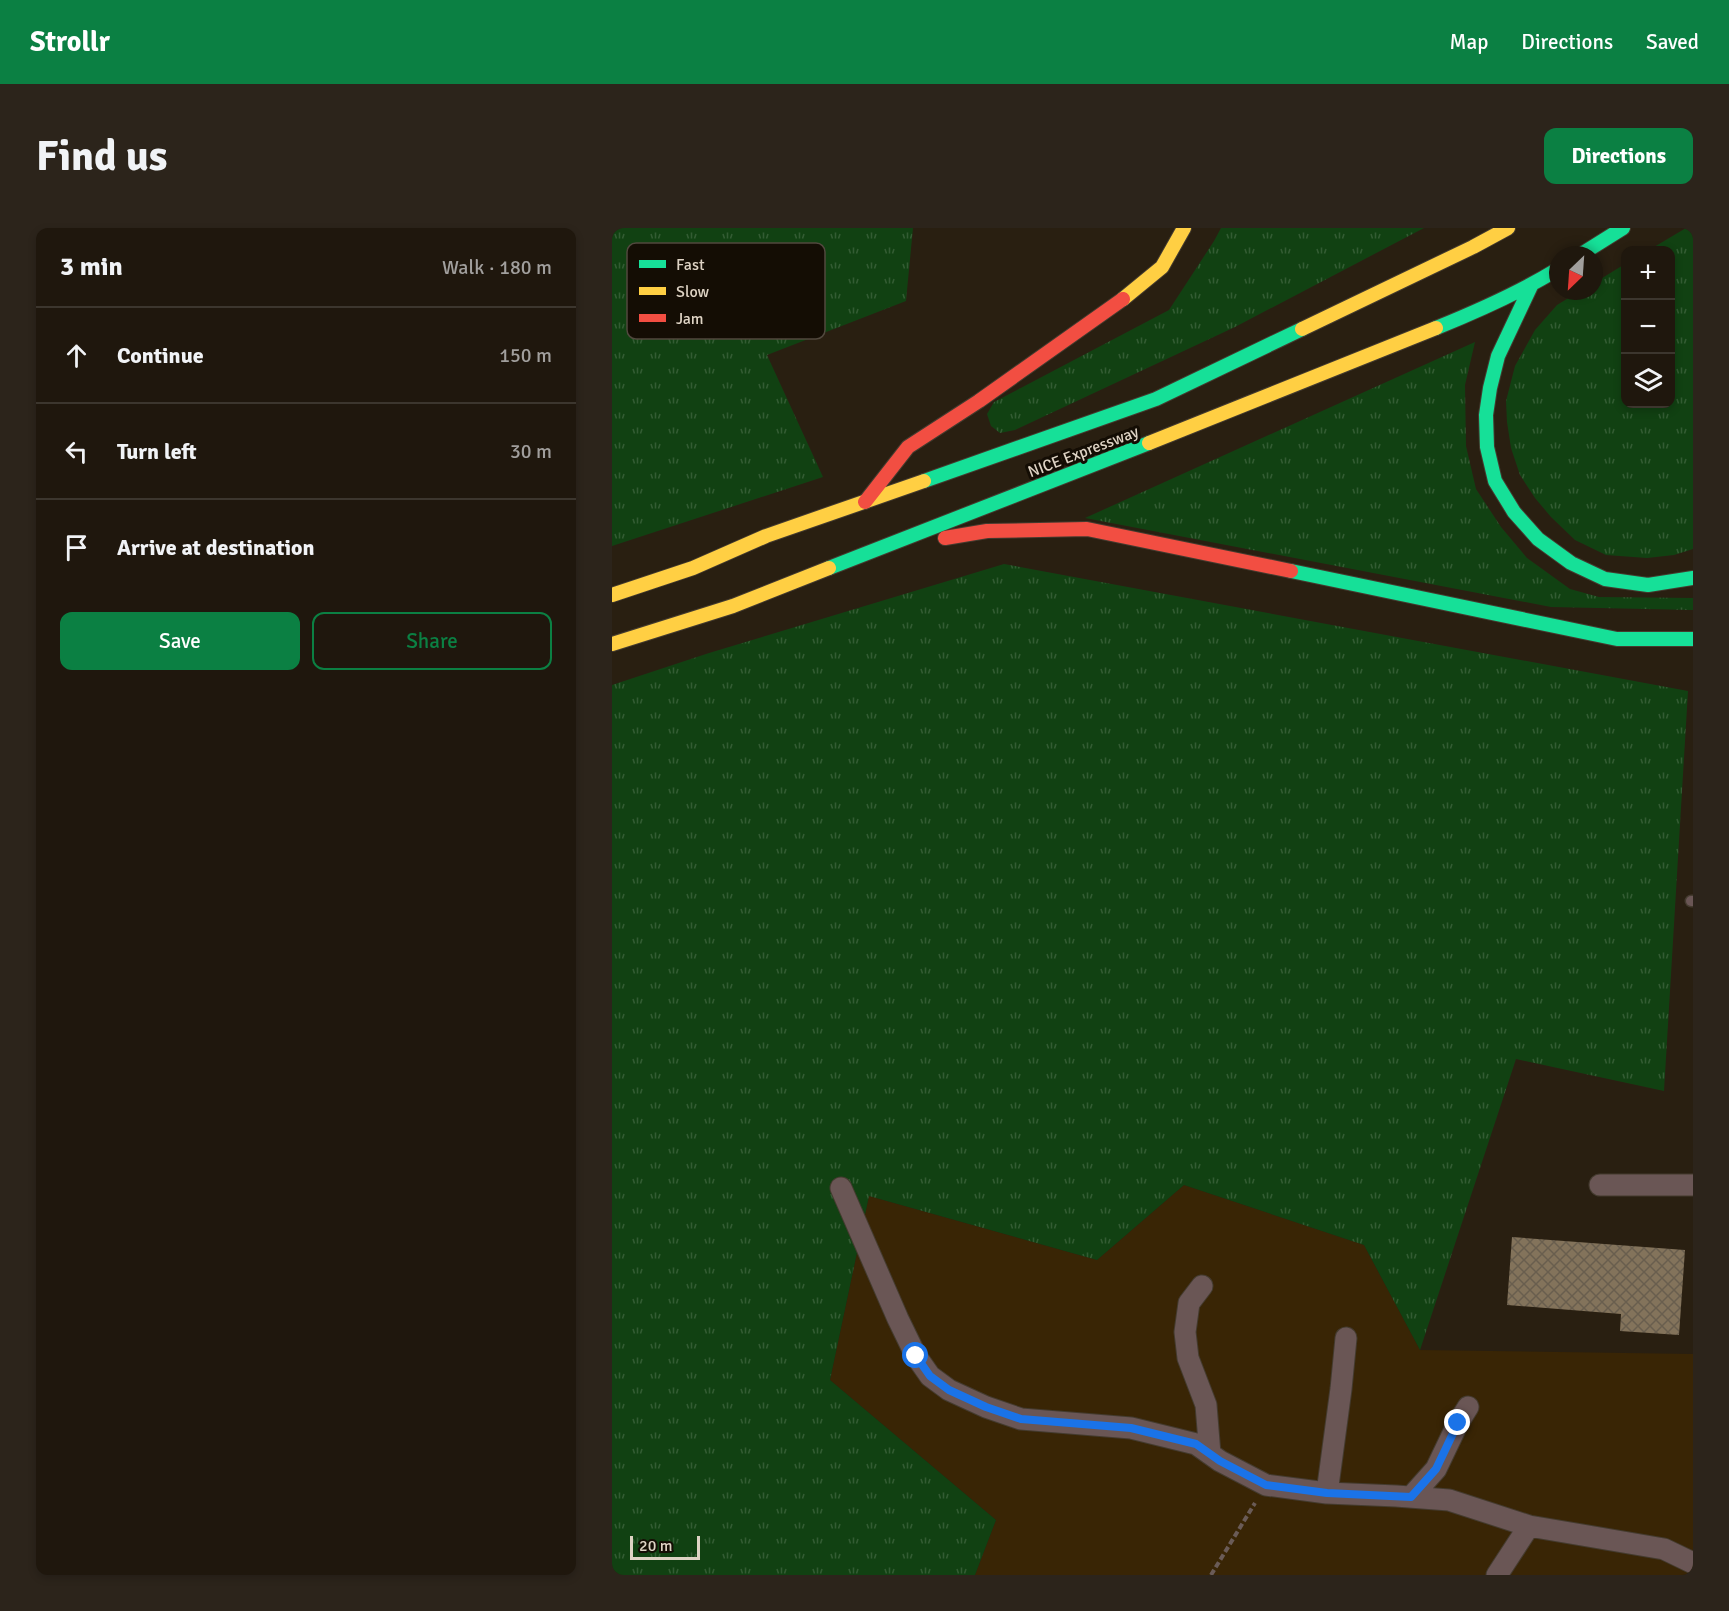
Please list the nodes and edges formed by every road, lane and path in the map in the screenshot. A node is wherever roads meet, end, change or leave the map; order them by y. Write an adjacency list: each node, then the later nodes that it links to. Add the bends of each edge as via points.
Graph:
1 (1185, 228): 7 (highway, via 1162,267 1133,292 908,447)
2 (1508, 228): 7 (highway, NICE Expressway, via 1156,399)
3 (1623, 228): 4 (highway)
4 (1594, 246)
5 (1549, 275): 6 (highway, NICE Expressway)
6 (1532, 286): 8 (highway, NICE Expressway, via 1166,437); 9 (highway, via 1498,356 1490,388 1487,447 1496,481 1514,512 1538,539 1571,563 1605,579 1648,585)
7 (865, 502): 10 (highway, NICE Expressway)
8 (882, 547): 11 (highway, via 987,531 1087,529 1617,639); 12 (highway, NICE Expressway, via 733,606)
9 (1693, 578)
10 (612, 595)
11 (1693, 639)
12 (612, 644)
13 (1600, 1185): 14 (street)
14 (1693, 1185)
15 (841, 1188): 19 (street, via 916,1356 930,1376 949,1390 1021,1419 1131,1428 1196,1444)
16 (1202, 1286): 19 (street, via 1189,1303 1185,1332 1188,1358 1206,1405)
17 (1346, 1338): 21 (street)
18 (1468, 1407): 22 (street, via 1436,1469)
19 (1210, 1454): 20 (street)
20 (1266, 1485): 21 (street); 25 (path)
21 (1327, 1493): 22 (street)
22 (1411, 1497): 23 (street, via 1449,1500)
23 (1529, 1526): 24 (street, via 1664,1549); 26 (street)
24 (1693, 1563)
25 (1211, 1575)
26 (1497, 1575)

